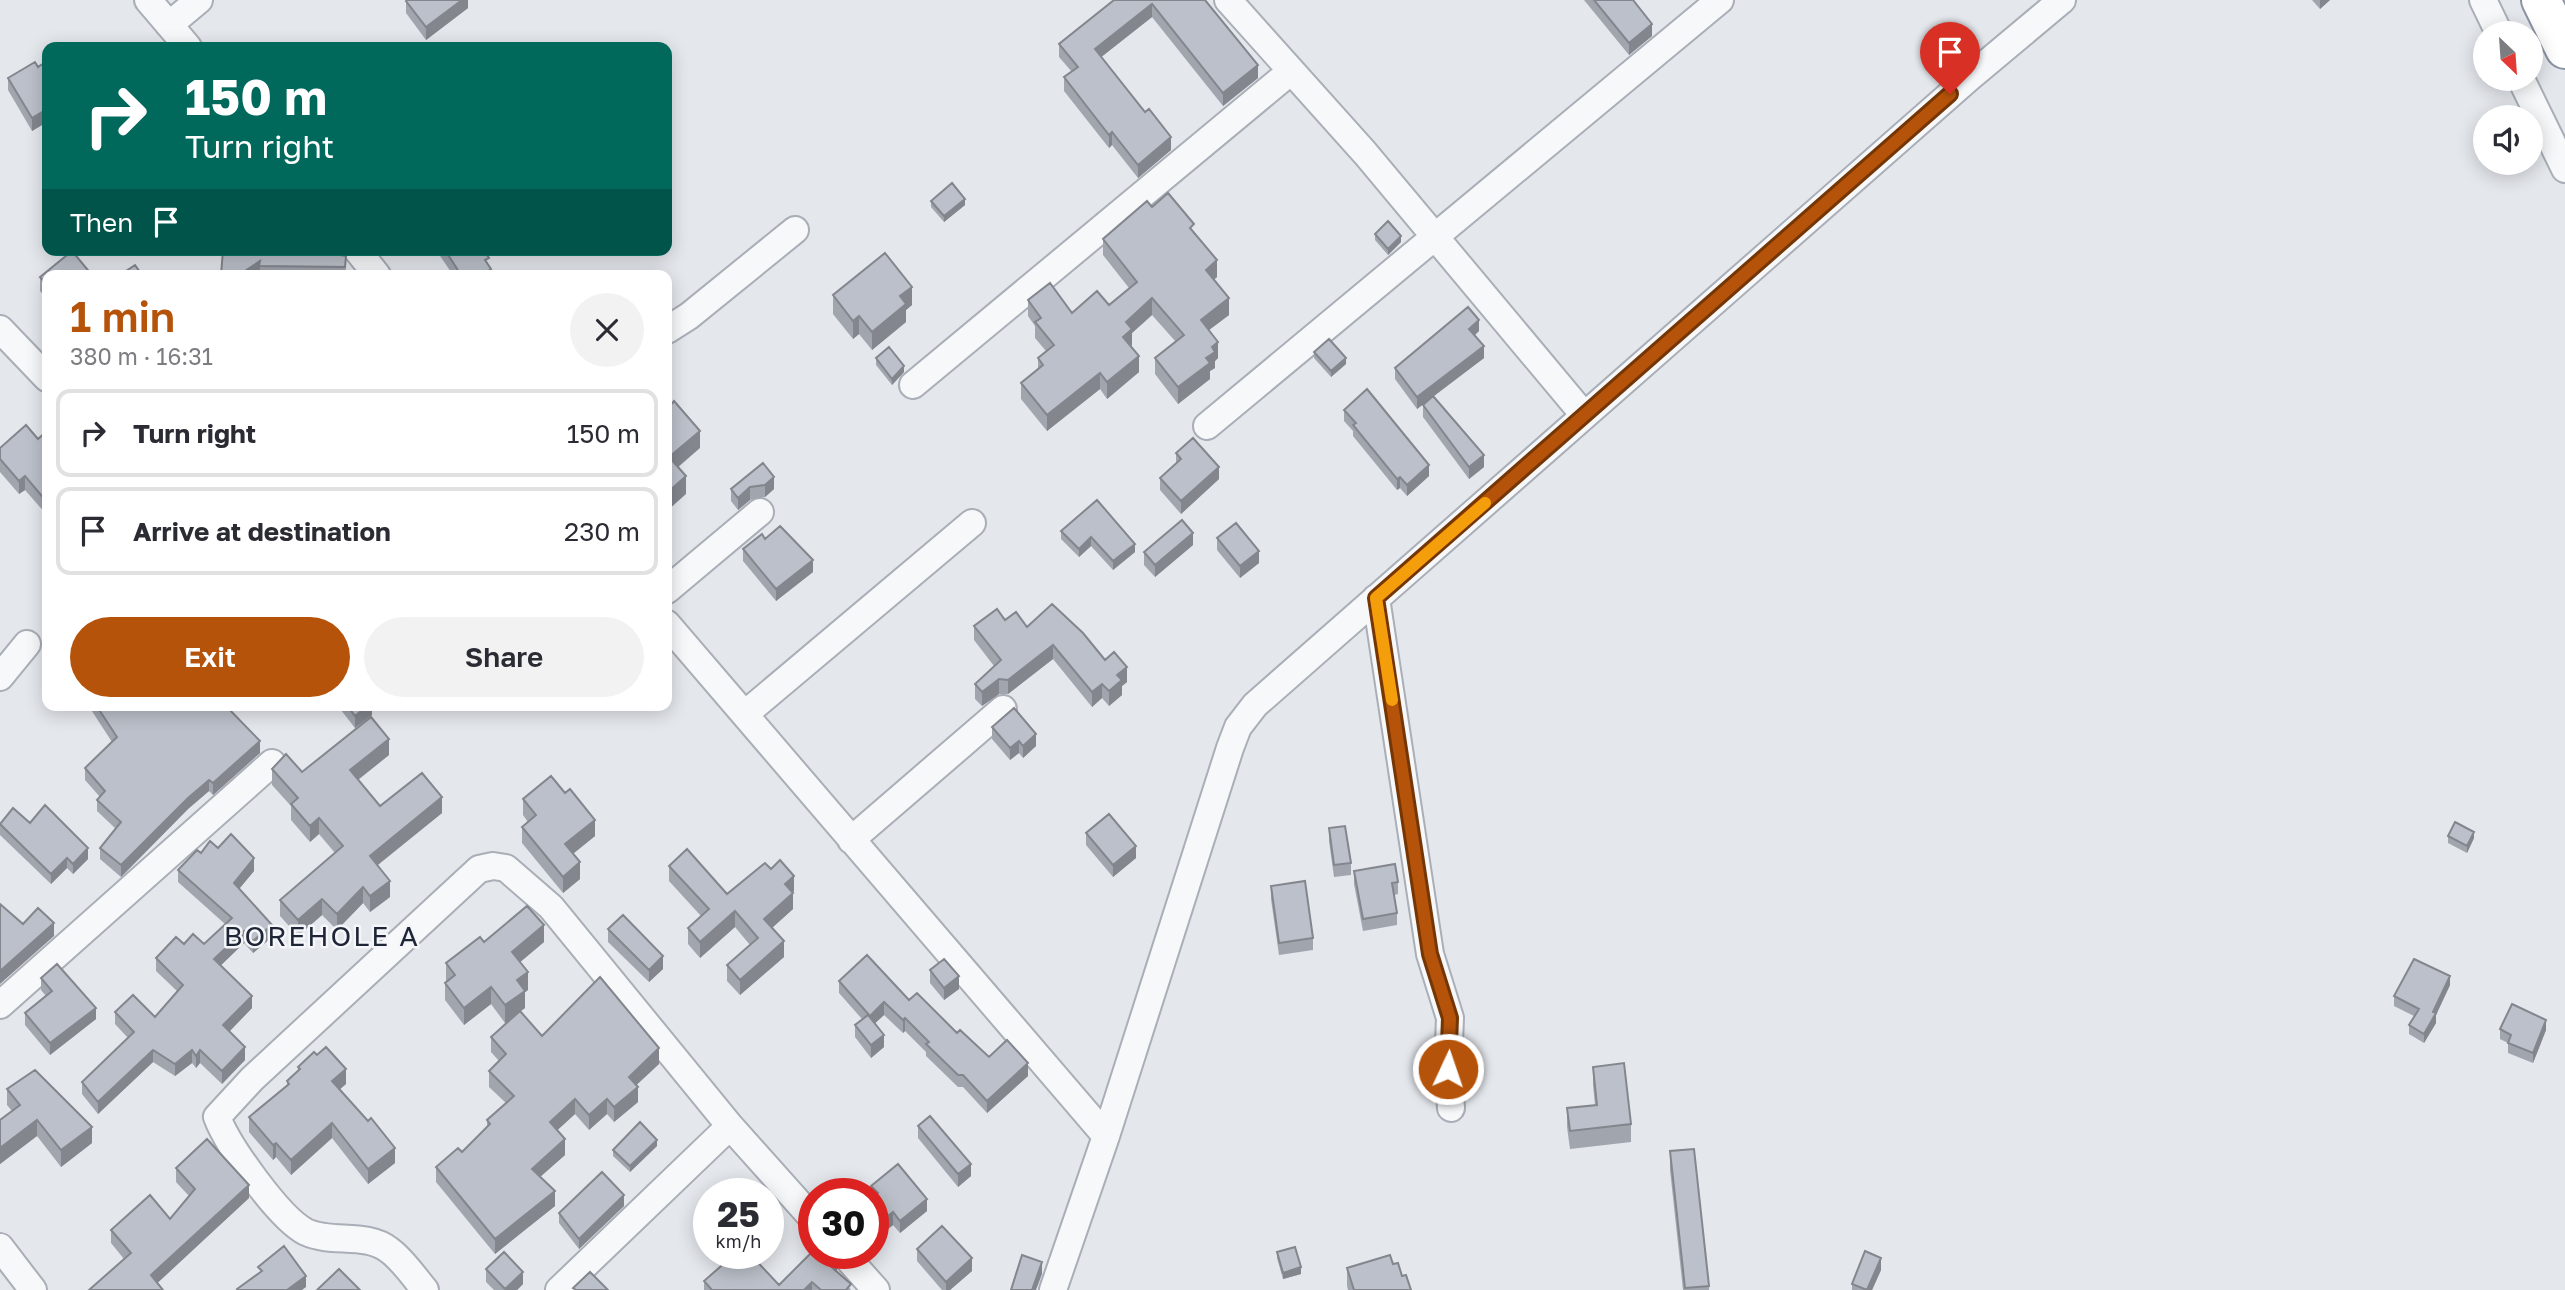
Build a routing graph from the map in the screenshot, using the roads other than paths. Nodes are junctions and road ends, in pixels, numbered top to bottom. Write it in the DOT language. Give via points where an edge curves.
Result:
graph roads {
  1 [pos="149,0"];
  2 [pos="199,0"];
  3 [pos="1228,0"];
  4 [pos="1720,0"];
  5 [pos="2062,0"];
  6 [pos="2483,0"];
  7 [pos="2541,0"];
  8 [pos="2493,21"];
  9 [pos="169,24"];
  10 [pos="184,42"];
  11 [pos="2565,49"];
  12 [pos="1290,72"];
  13 [pos="2527,91"];
  14 [pos="2565,169"];
  15 [pos="796,230"];
  16 [pos="1434,239"];
  17 [pos="362,256"];
  18 [pos="373,270"];
  19 [pos="672,327"];
  20 [pos="0,328"];
  21 [pos="42,373"];
  22 [pos="913,385"];
  23 [pos="1584,415"];
  24 [pos="1207,426"];
  25 [pos="760,512"];
  26 [pos="972,523"];
  27 [pos="672,586"];
  28 [pos="1376,598"];
  29 [pos="672,630"];
  30 [pos="27,644"];
  31 [pos="0,677"];
  32 [pos="1003,709"];
  33 [pos="745,714"];
  34 [pos="272,763"];
  35 [pos="851,840"];
  36 [pos="0,1004"];
  37 [pos="1451,1108"];
  38 [pos="730,1126"];
  39 [pos="1106,1136"];
  40 [pos="798,1202"];
  41 [pos="0,1247"];
  42 [pos="858,1269"];
  43 [pos="22,1286"];
  44 [pos="425,1290"];
  45 [pos="559,1290"];
  46 [pos="876,1290"];
  47 [pos="1053,1290"];
  1 -- 9 [label="street"];
  2 -- 9 [label="street"];
  3 -- 12 [label="street"];
  4 -- 16 [label="street"];
  5 -- 23 [label="street"];
  6 -- 8 [label="street"];
  7 -- 11 [label="highway"];
  9 -- 10 [label="street"];
  12 -- 16 [label="street" via="1365,153"];
  12 -- 22 [label="street"];
  13 -- 14 [label="street"];
  15 -- 19 [label="street"];
  16 -- 23 [label="street"];
  16 -- 24 [label="street"];
  17 -- 18 [label="street"];
  20 -- 21 [label="street"];
  23 -- 28 [label="street"];
  25 -- 27 [label="street"];
  26 -- 33 [label="street"];
  28 -- 37 [label="street" via="1430,954 1450,1018"];
  28 -- 39 [label="street" via="1255,705 1238,727"];
  29 -- 33 [label="street"];
  30 -- 31 [label="street"];
  32 -- 35 [label="street"];
  33 -- 35 [label="street"];
  34 -- 36 [label="street"];
  35 -- 39 [label="street"];
  38 -- 40 [label="street"];
  38 -- 44 [label="street" via="551,907 506,868 479,869 217,1117 225,1138 258,1184 303,1231 329,1240 363,1240 388,1249"];
  38 -- 45 [label="street"];
  39 -- 47 [label="street"];
  41 -- 43 [label="street"];
  42 -- 46 [label="street"];
}
